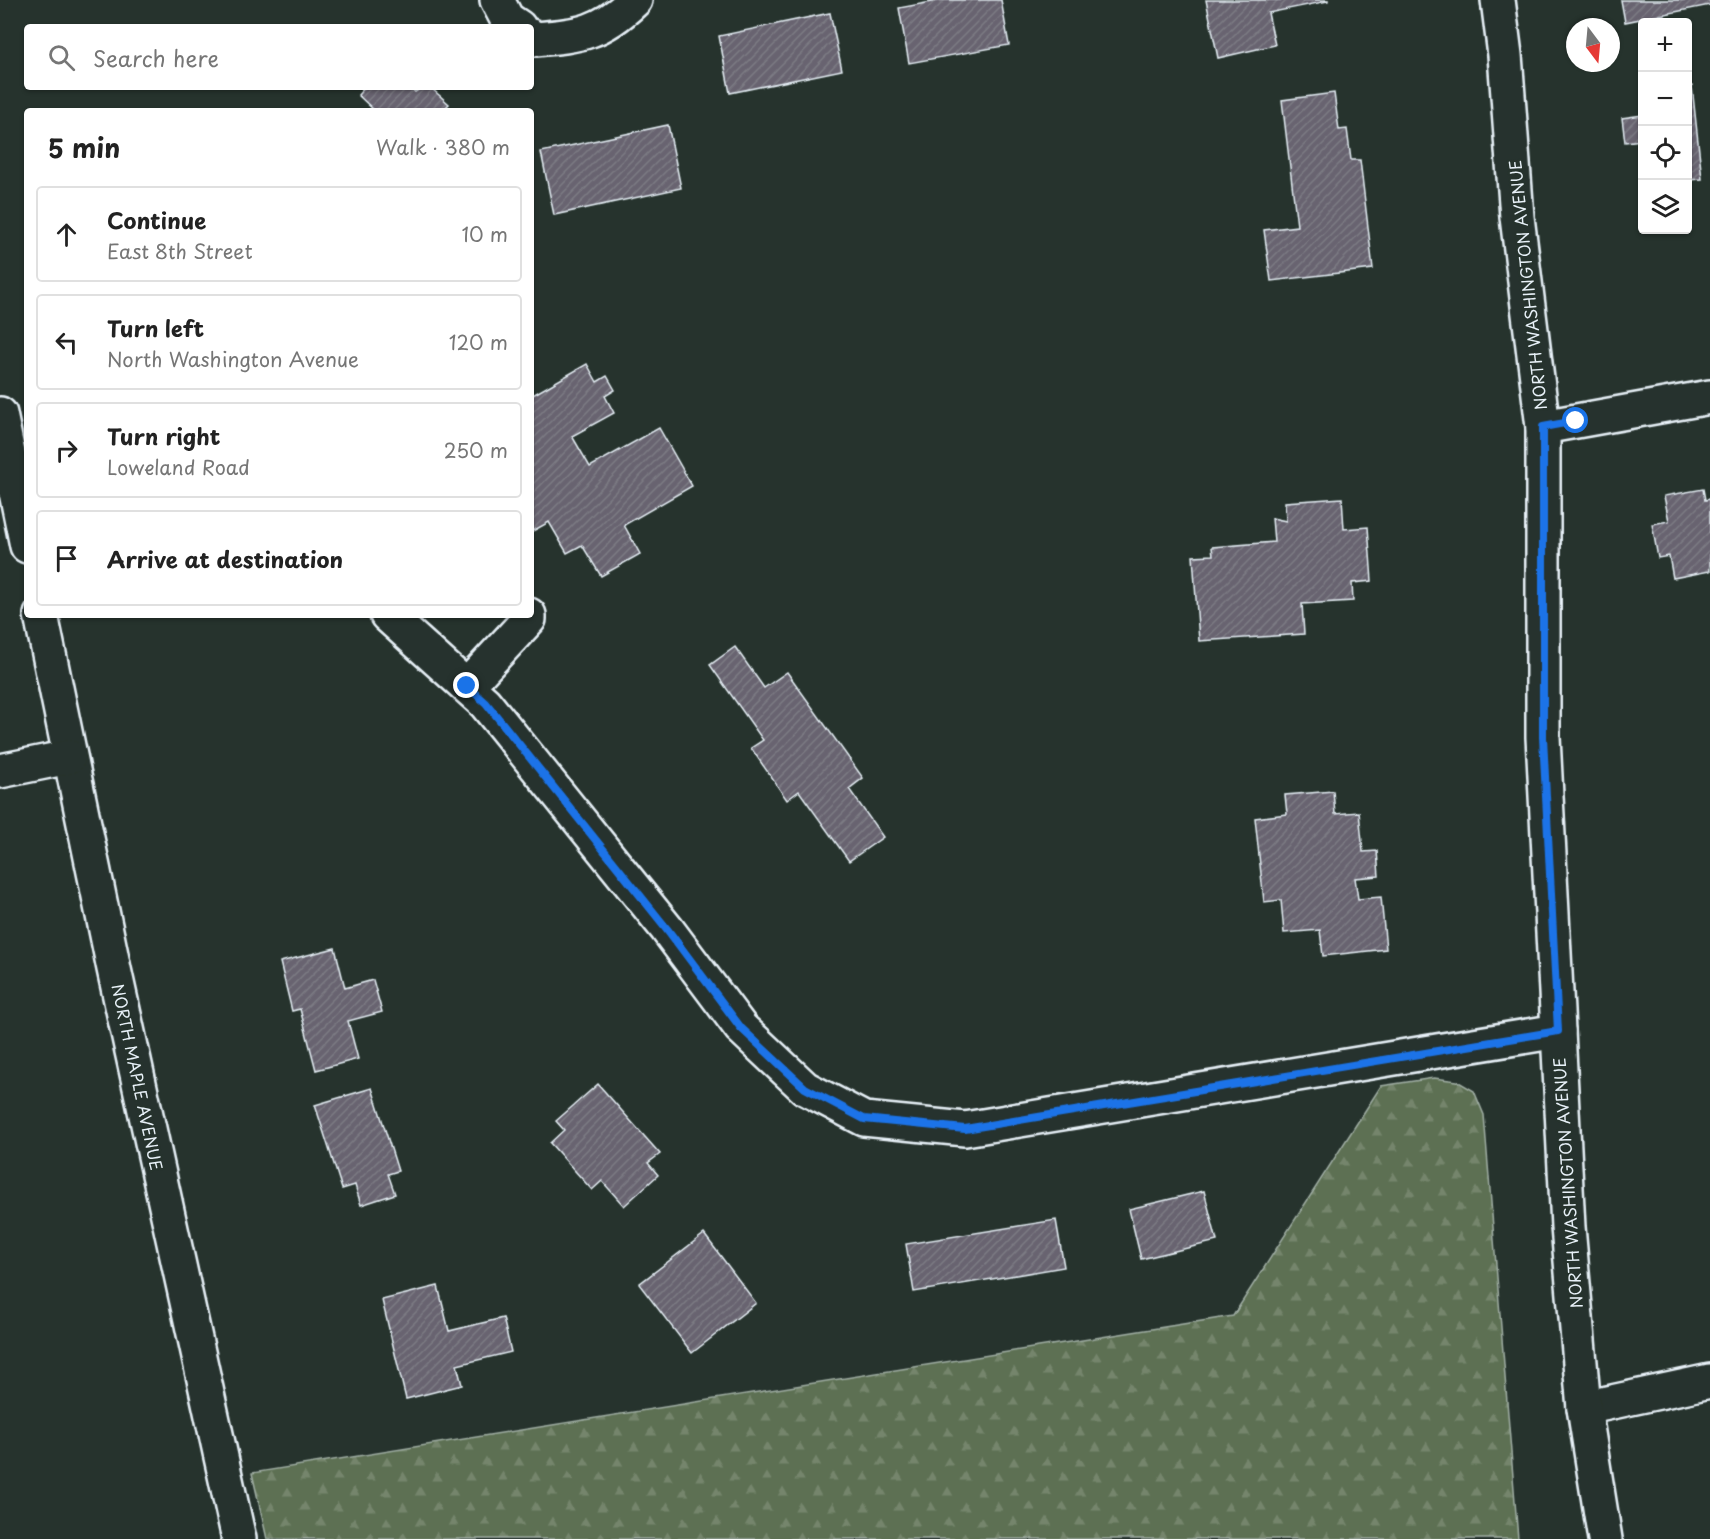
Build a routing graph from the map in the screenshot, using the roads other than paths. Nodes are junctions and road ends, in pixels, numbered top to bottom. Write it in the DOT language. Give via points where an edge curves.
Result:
graph roads {
  1 [pos="497,0"];
  2 [pos="635,0"];
  3 [pos="1498,0"];
  4 [pos="514,24"];
  5 [pos="534,38"];
  6 [pos="1710,397"];
  7 [pos="1543,427"];
  8 [pos="11,432"];
  9 [pos="24,525"];
  10 [pos="42,618"];
  11 [pos="390,618"];
  12 [pos="529,618"];
  13 [pos="467,686"];
  14 [pos="69,758"];
  15 [pos="0,771"];
  16 [pos="1558,1031"];
  17 [pos="1710,1381"];
  18 [pos="1584,1408"];
  19 [pos="238,1539"];
  20 [pos="1605,1539"];
  1 -- 4 [label="street" via="507,19"];
  2 -- 5 [label="street" via="601,27 569,36"];
  3 -- 7 [label="street, NORTH WASHINGTON AVENUE" via="1517,216"];
  6 -- 7 [label="street"];
  7 -- 16 [label="street, NORTH WASHINGTON AVENUE" via="1543,737"];
  8 -- 9 [label="street"];
  10 -- 14 [label="street, NORTH MAPLE AVENUE"];
  11 -- 13 [label="street"];
  12 -- 13 [label="street"];
  13 -- 16 [label="street" via="486,703 624,875 741,1028 805,1088 864,1119 965,1129"];
  14 -- 15 [label="street"];
  14 -- 19 [label="street, NORTH MAPLE AVENUE"];
  16 -- 18 [label="street, NORTH WASHINGTON AVENUE" via="1568,1227"];
  17 -- 18 [label="street"];
  18 -- 20 [label="street, NORTH WASHINGTON AVENUE"];
}
